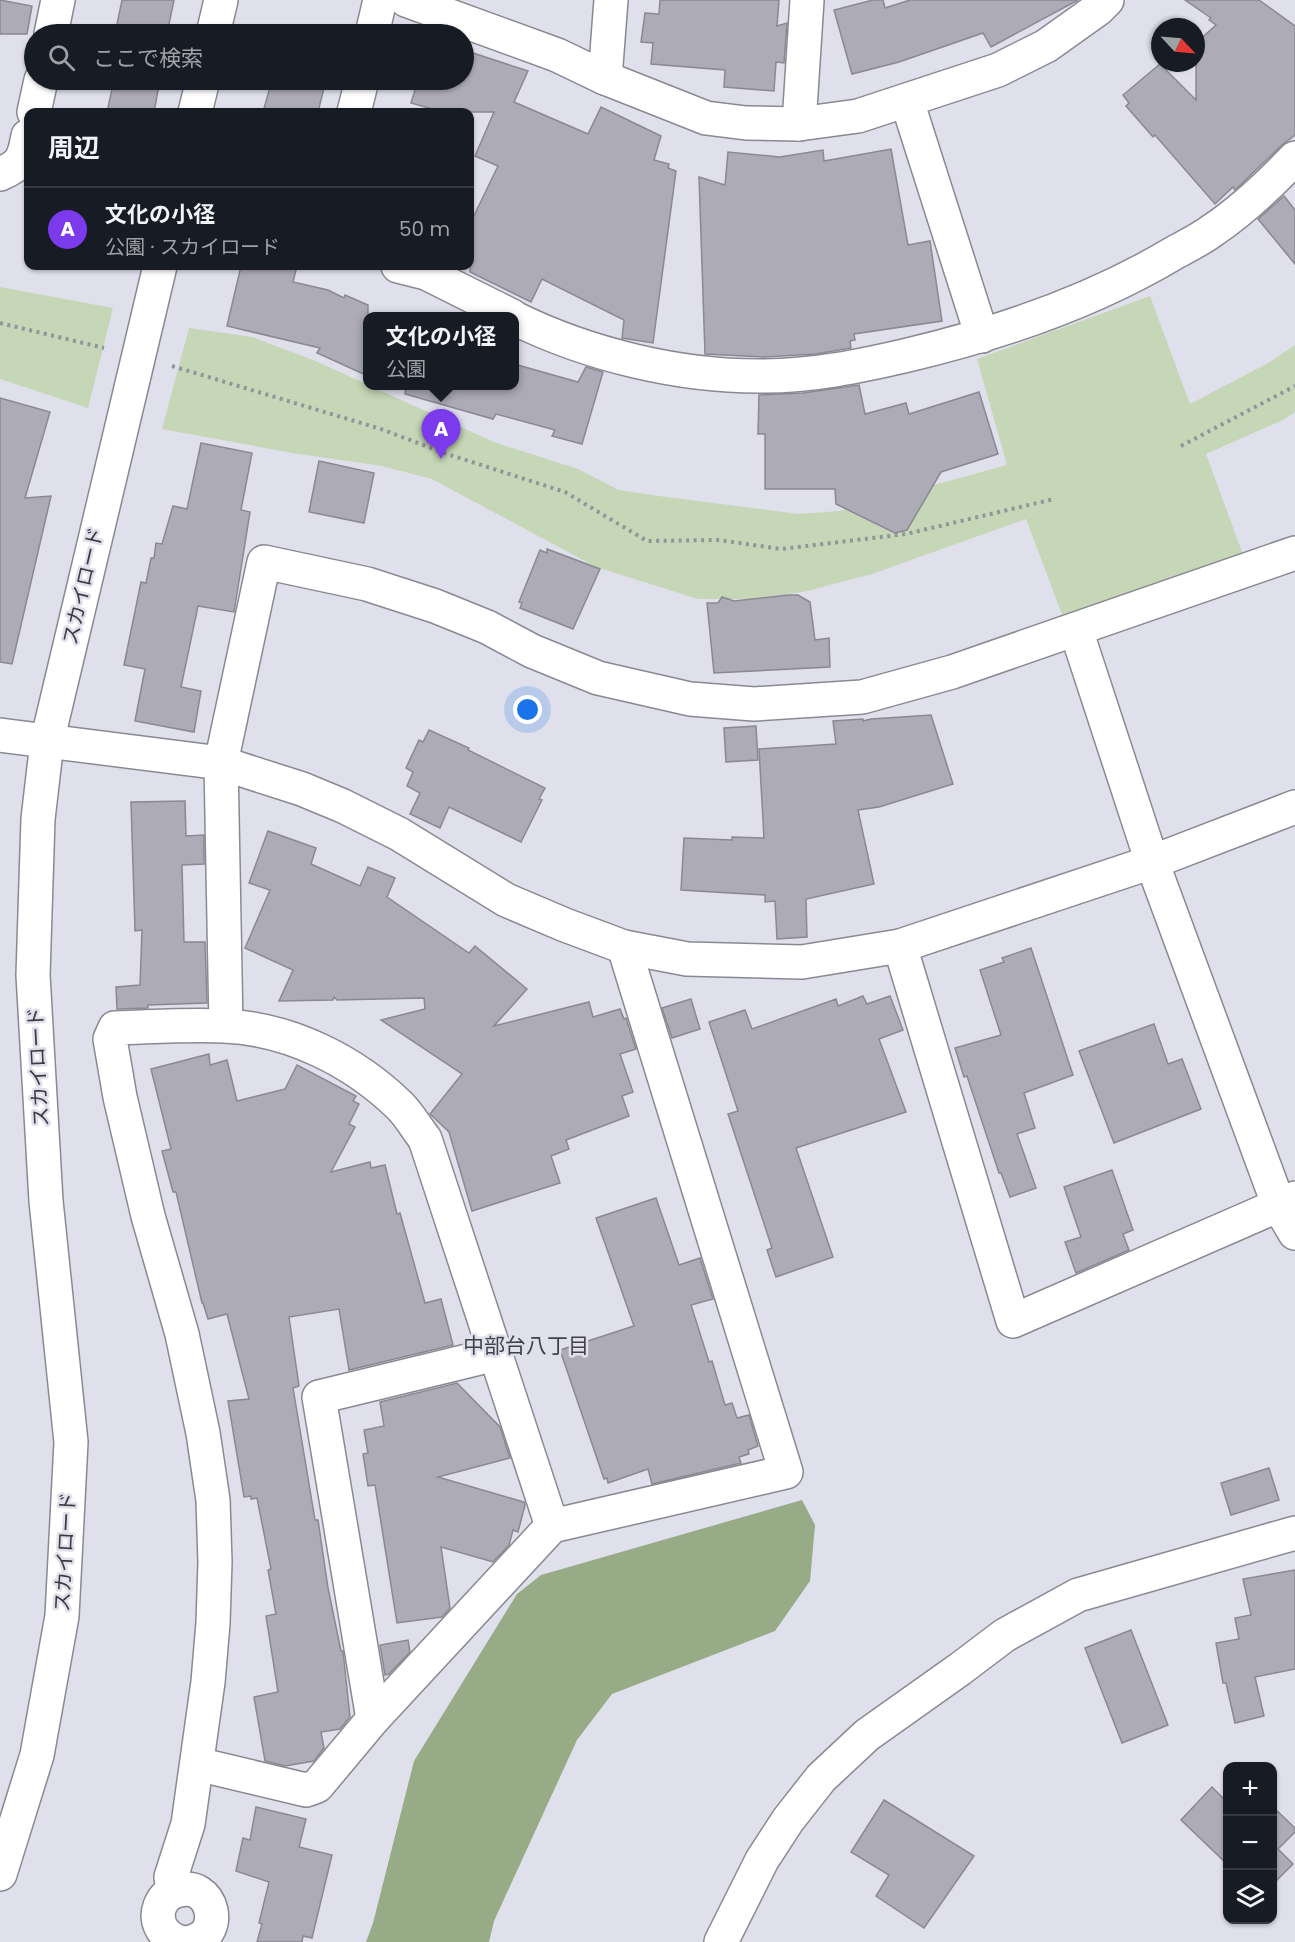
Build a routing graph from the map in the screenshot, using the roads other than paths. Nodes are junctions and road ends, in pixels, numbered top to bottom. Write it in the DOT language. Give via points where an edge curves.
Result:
graph roads {
  1 [pos="58,0"];
  2 [pos="221,0"];
  3 [pos="380,0"];
  4 [pos="406,0"];
  5 [pos="611,0"];
  6 [pos="807,0"];
  7 [pos="1107,0"];
  8 [pos="53,24"];
  9 [pos="215,24"];
  10 [pos="374,24"];
  11 [pos="473,24"];
  12 [pos="474,24"];
  13 [pos="605,78"];
  14 [pos="39,90"];
  15 [pos="200,90"];
  16 [pos="360,90"];
  17 [pos="907,101"];
  18 [pos="35,108"];
  19 [pos="196,108"];
  20 [pos="355,108"];
  21 [pos="799,124"];
  22 [pos="24,155"];
  23 [pos="1295,158"];
  24 [pos="0,174"];
  25 [pos="159,270"];
  26 [pos="414,270"];
  27 [pos="503,312"];
  28 [pos="519,320"];
  29 [pos="982,336"];
  30 [pos="1295,554"];
  31 [pos="1076,630"];
  32 [pos="0,735"];
  33 [pos="46,742"];
  34 [pos="220,763"];
  35 [pos="1295,807"];
  36 [pos="1152,862"];
  37 [pos="900,946"];
  38 [pos="624,947"];
  39 [pos="226,1026"];
  40 [pos="1290,1213"];
  41 [pos="496,1354"];
  42 [pos="552,1526"];
  43 [pos="1295,1533"];
  44 [pos="373,1719"];
  45 [pos="197,1764"];
  46 [pos="0,1874"];
  47 [pos="172,1892"];
  48 [pos="180,1942"];
  49 [pos="190,1942"];
  50 [pos="721,1942"];
  1 -- 8 [label="street"];
  2 -- 9 [label="street"];
  3 -- 10 [label="street"];
  4 -- 11 [label="street"];
  5 -- 13 [label="street"];
  6 -- 21 [label="street"];
  7 -- 17 [label="street" via="1046,46 998,70"];
  12 -- 13 [label="street" via="546,50"];
  13 -- 21 [label="street" via="706,118"];
  14 -- 18 [label="street"];
  15 -- 19 [label="street"];
  16 -- 20 [label="street"];
  17 -- 21 [label="street" via="858,116"];
  17 -- 29 [label="street"];
  22 -- 24 [label="street" via="14,168"];
  23 -- 29 [label="street" via="1213,230 1139,274 1080,302"];
  25 -- 33 [label="street, スカイロード"];
  26 -- 27 [label="street"];
  28 -- 29 [label="street" via="582,347 657,365 711,374 765,376 864,365"];
  30 -- 31 [label="street"];
  31 -- 34 [label="street" via="952,672 862,696 754,704 690,699 598,678 435,606 367,584 264,562"];
  31 -- 36 [label="street"];
  32 -- 33 [label="street"];
  33 -- 34 [label="street"];
  33 -- 46 [label="street, スカイロード" via="38,819 33,975 46,1201 71,1443 62,1616 38,1755"];
  34 -- 38 [label="street" via="343,806 399,834 506,900"];
  34 -- 39 [label="street"];
  35 -- 36 [label="street"];
  36 -- 37 [label="street"];
  36 -- 40 [label="street"];
  37 -- 38 [label="street" via="802,962 687,959"];
  37 -- 40 [label="street" via="1013,1321"];
  38 -- 42 [label="street" via="786,1472"];
  39 -- 41 [label="street" via="278,1035 312,1046 348,1065 402,1108 424,1139"];
  39 -- 45 [label="street" via="115,1028 110,1039 148,1216 182,1334 213,1500 213,1623"];
  41 -- 42 [label="street"];
  41 -- 44 [label="street" via="319,1397"];
  42 -- 44 [label="street"];
  43 -- 50 [label="street" via="1077,1595 1005,1635 867,1735 821,1778 762,1860"];
  44 -- 45 [label="street" via="317,1786 306,1790"];
  45 -- 47 [label="street" via="188,1824 171,1877"];
  47 -- 48 [label="street" via="160,1904 159,1923 169,1938"];
  47 -- 49 [label="street" via="190,1889 210,1905 208,1930"];
}
